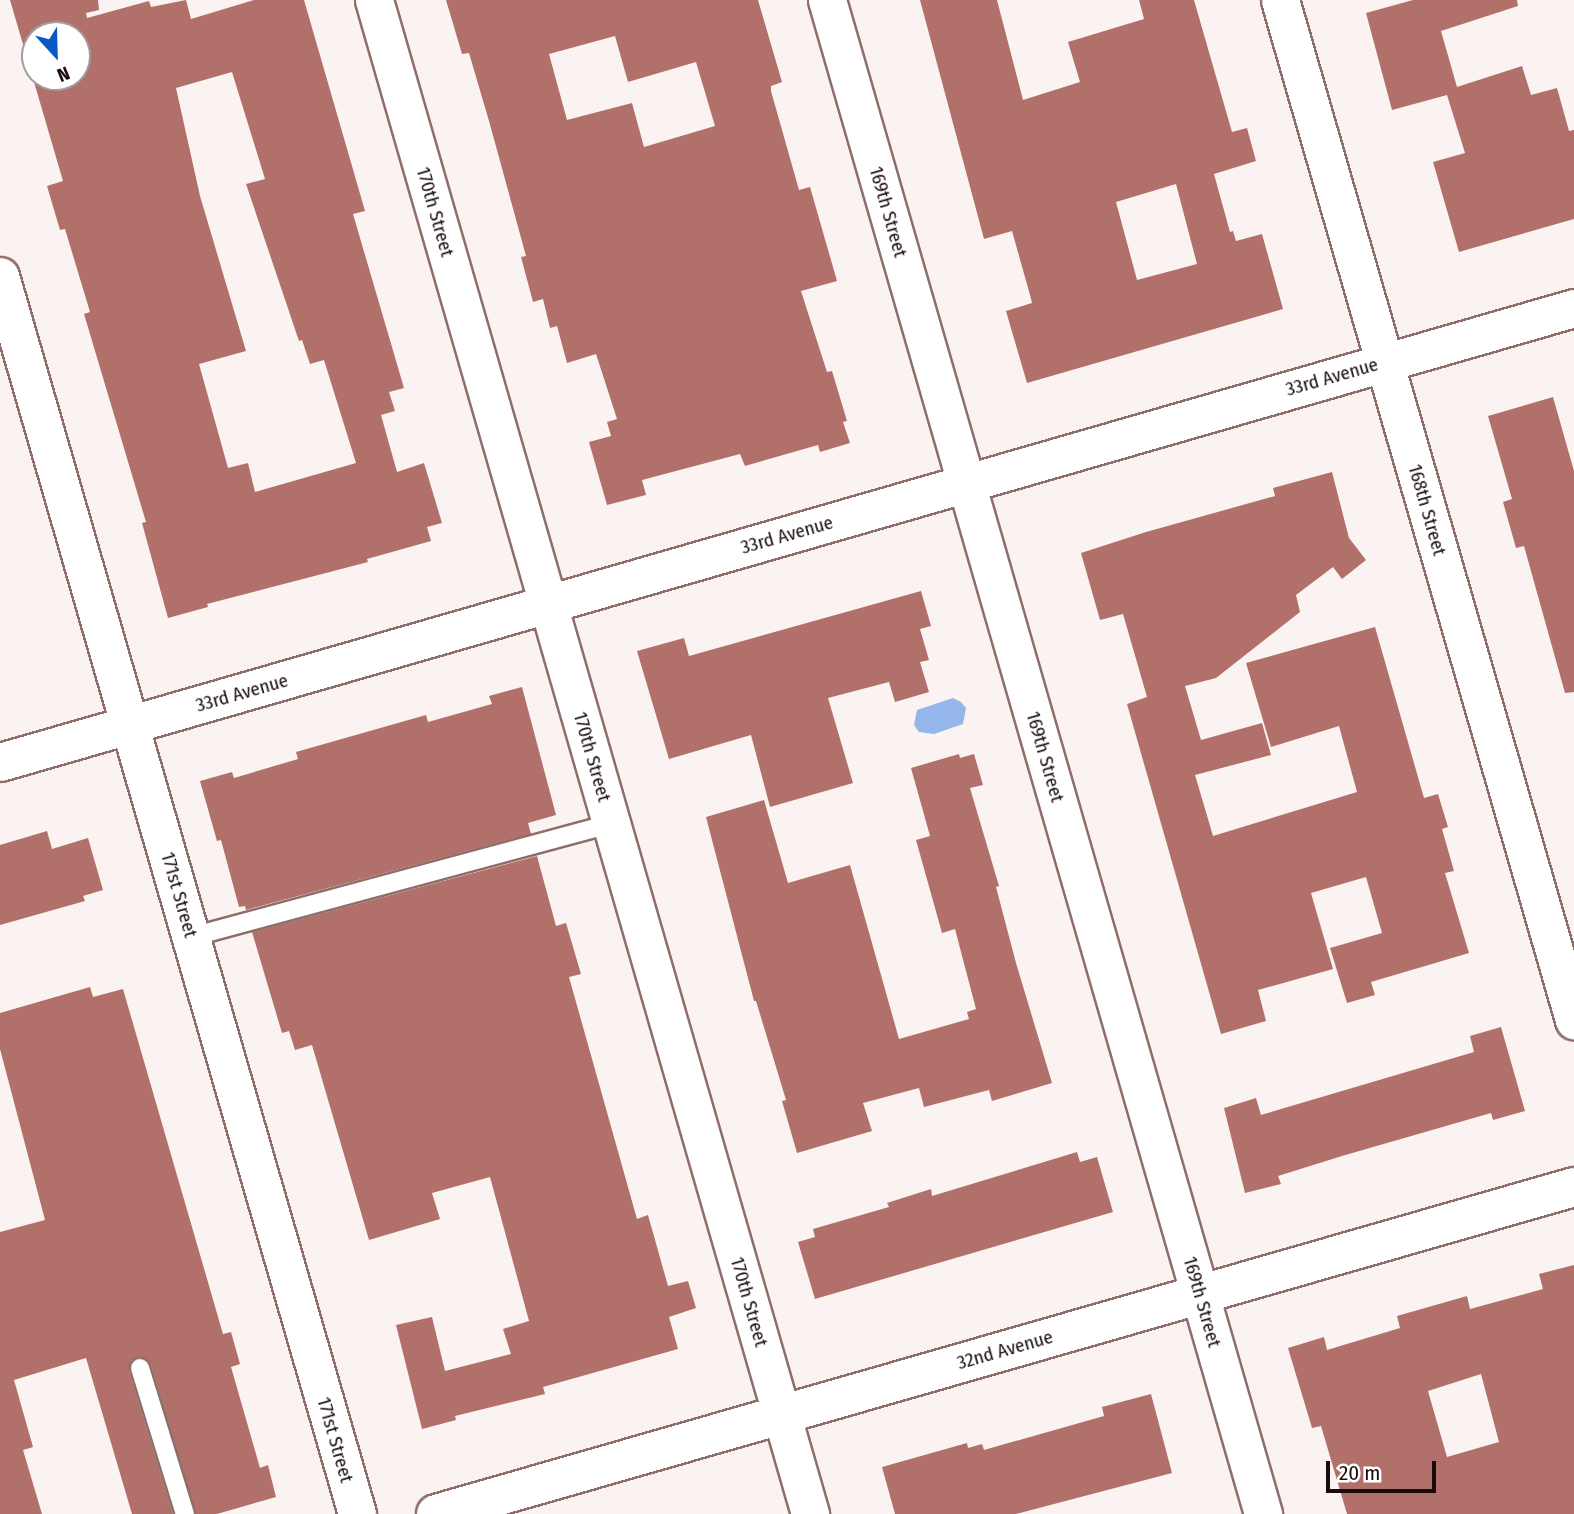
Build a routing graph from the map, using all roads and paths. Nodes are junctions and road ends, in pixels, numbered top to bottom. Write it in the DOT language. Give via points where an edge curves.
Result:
graph roads {
  1 [pos="374,0"];
  2 [pos="827,0"];
  3 [pos="1280,0"];
  4 [pos="0,276"];
  5 [pos="1574,308"];
  6 [pos="1384,362"];
  7 [pos="966,483"];
  8 [pos="548,605"];
  9 [pos="130,725"];
  10 [pos="0,762"];
  11 [pos="611,824"];
  12 [pos="191,937"];
  13 [pos="1574,1020"];
  14 [pos="1574,1186"];
  15 [pos="1200,1293"];
  16 [pos="140,1368"];
  17 [pos="781,1415"];
  18 [pos="185,1514"];
  19 [pos="357,1514"];
  20 [pos="436,1514"];
  21 [pos="810,1514"];
  22 [pos="1264,1514"];
  1 -- 8 [label="street, 170th Street"];
  2 -- 7 [label="street, 169th Street"];
  3 -- 6 [label="street, 168th Street"];
  4 -- 9 [label="street, 171st Street"];
  5 -- 6 [label="street, 33rd Avenue"];
  6 -- 7 [label="street, 33rd Avenue"];
  6 -- 13 [label="street, 168th Street"];
  7 -- 8 [label="street, 33rd Avenue"];
  7 -- 15 [label="street, 169th Street"];
  8 -- 9 [label="street, 33rd Avenue"];
  8 -- 11 [label="street, 170th Street"];
  9 -- 10 [label="street, 33rd Avenue"];
  9 -- 12 [label="street, 171st Street"];
  11 -- 12 [label="lane"];
  11 -- 17 [label="street, 170th Street"];
  12 -- 19 [label="street, 171st Street"];
  14 -- 15 [label="street, 32nd Avenue"];
  15 -- 17 [label="street, 32nd Avenue"];
  15 -- 22 [label="street, 169th Street"];
  16 -- 18 [label="lane"];
  17 -- 20 [label="street, 32nd Avenue"];
  17 -- 21 [label="street, 170th Street"];
}
